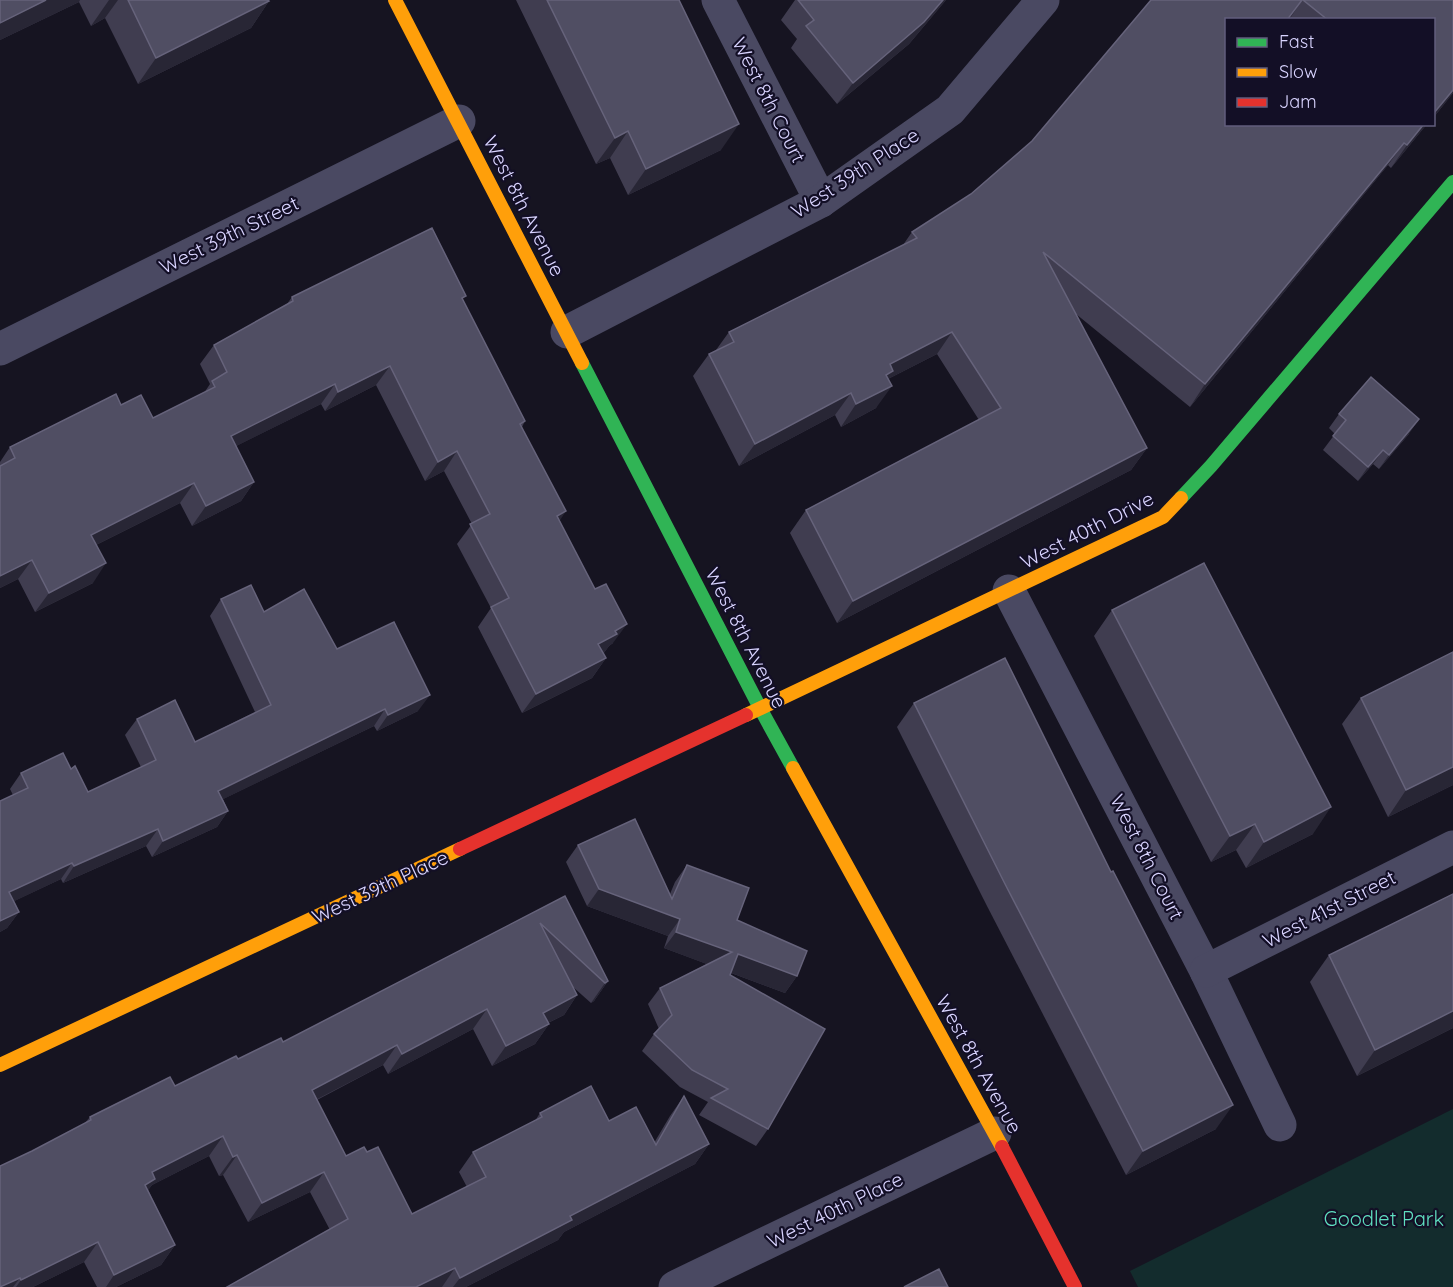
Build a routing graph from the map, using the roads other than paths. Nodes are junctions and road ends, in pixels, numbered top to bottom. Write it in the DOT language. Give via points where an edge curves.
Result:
graph roads {
  1 [pos="395,0"];
  2 [pos="718,0"];
  3 [pos="1043,0"];
  4 [pos="459,121"];
  5 [pos="1453,182"];
  6 [pos="821,201"];
  7 [pos="567,332"];
  8 [pos="0,349"];
  9 [pos="1008,591"];
  10 [pos="760,708"];
  11 [pos="1453,847"];
  12 [pos="1206,971"];
  13 [pos="0,1065"];
  14 [pos="1280,1125"];
  15 [pos="995,1133"];
  16 [pos="675,1287"];
  17 [pos="1075,1287"];
  1 -- 4 [label="street, West 8th Avenue"];
  2 -- 6 [label="street, West 8th Court"];
  3 -- 6 [label="street, West 39th Place" via="950,110"];
  4 -- 7 [label="street, West 8th Avenue"];
  4 -- 8 [label="street, West 39th Street"];
  5 -- 9 [label="street, West 40th Drive" via="1163,517"];
  6 -- 7 [label="street, West 39th Place"];
  7 -- 10 [label="street, West 8th Avenue"];
  9 -- 10 [label="street, West 40th Drive"];
  9 -- 12 [label="street, West 8th Court"];
  10 -- 13 [label="street, West 39th Place"];
  10 -- 15 [label="street, West 8th Avenue"];
  11 -- 12 [label="street, West 41st Street"];
  12 -- 14 [label="street, West 8th Court"];
  15 -- 16 [label="street, West 40th Place"];
  15 -- 17 [label="street, West 8th Avenue"];
}
